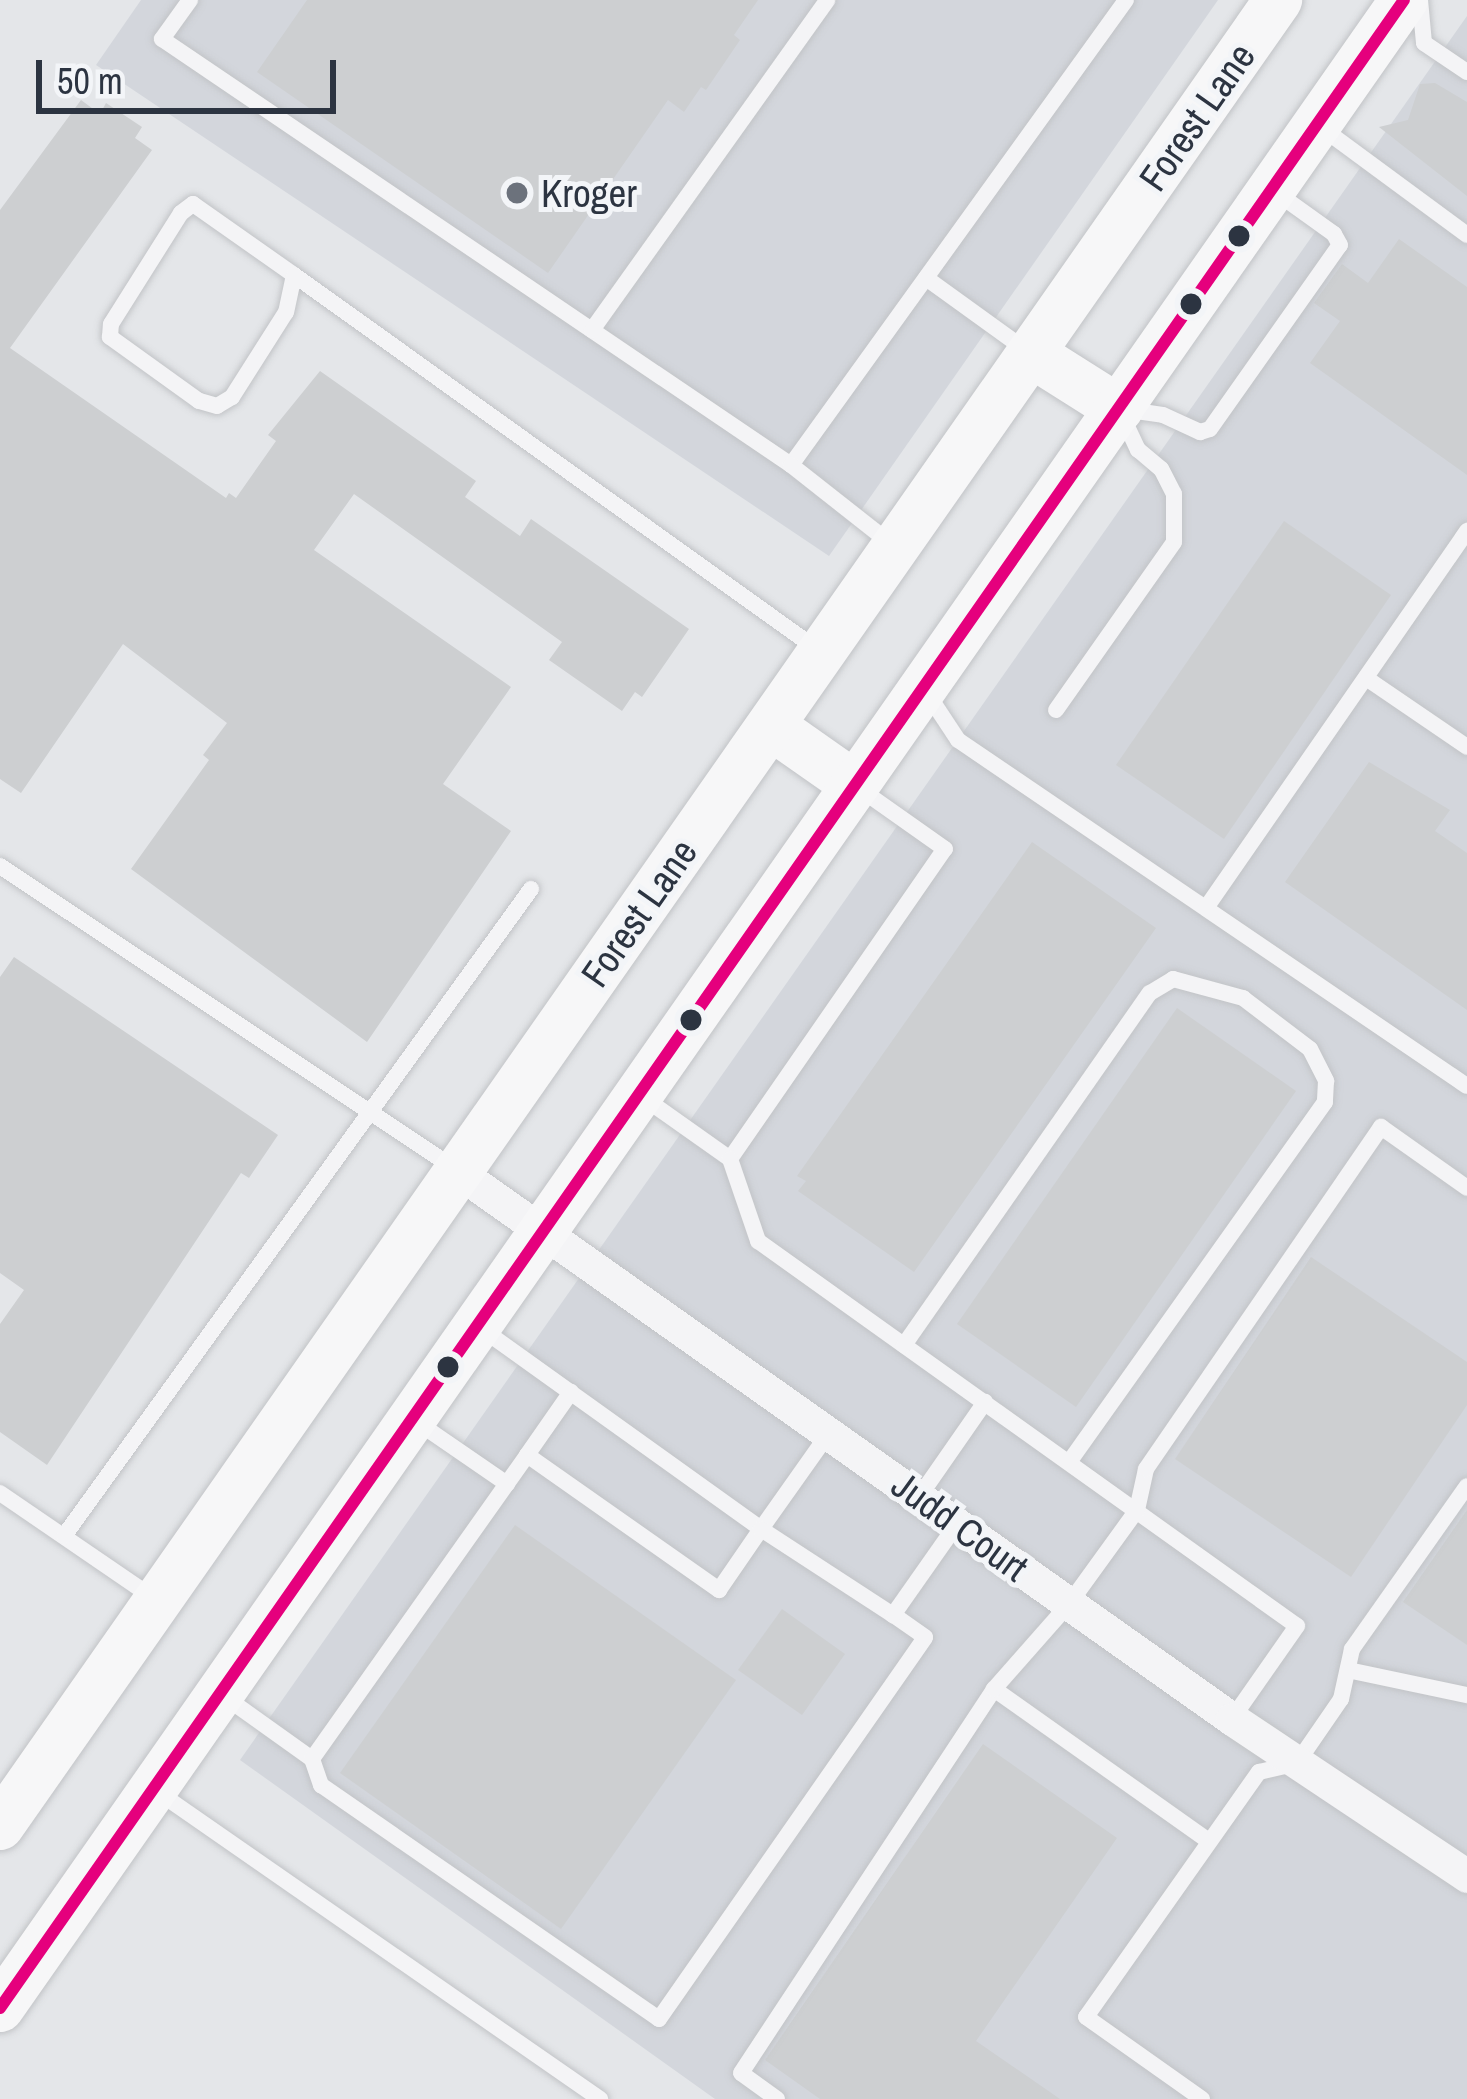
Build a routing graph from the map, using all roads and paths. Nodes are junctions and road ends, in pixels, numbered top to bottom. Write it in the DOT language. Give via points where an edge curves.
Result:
graph roads {
  1 [pos="190,0"];
  2 [pos="827,0"];
  3 [pos="1126,0"];
  4 [pos="1278,0"];
  5 [pos="1404,0"];
  6 [pos="1420,0"];
  7 [pos="1467,72"];
  8 [pos="1317,124"];
  9 [pos="1271,189"];
  10 [pos="1467,236"];
  11 [pos="294,275"];
  12 [pos="926,278"];
  13 [pos="592,330"];
  14 [pos="1032,354"];
  15 [pos="1119,409"];
  16 [pos="791,465"];
  17 [pos="1467,531"];
  18 [pos="896,547"];
  19 [pos="822,653"];
  20 [pos="1366,677"];
  21 [pos="923,687"];
  22 [pos="1056,710"];
  23 [pos="771,726"];
  24 [pos="1467,747"];
  25 [pos="855,784"];
  26 [pos="0,866"];
  27 [pos="531,889"];
  28 [pos="1206,908"];
  29 [pos="1467,1086"];
  30 [pos="638,1093"];
  31 [pos="367,1112"];
  32 [pos="730,1159"];
  33 [pos="458,1171"];
  34 [pos="1467,1188"];
  35 [pos="543,1229"];
  36 [pos="477,1325"];
  37 [pos="904,1345"];
  38 [pos="571,1392"];
  39 [pos="985,1402"];
  40 [pos="412,1418"];
  41 [pos="830,1433"];
  42 [pos="527,1455"];
  43 [pos="1070,1461"];
  44 [pos="507,1484"];
  45 [pos="1467,1486"];
  46 [pos="0,1492"];
  47 [pos="919,1497"];
  48 [pos="1137,1510"];
  49 [pos="957,1524"];
  50 [pos="761,1529"];
  51 [pos="64,1536"];
  52 [pos="158,1600"];
  53 [pos="1069,1604"];
  54 [pos="893,1615"];
  55 [pos="1348,1670"];
  56 [pos="994,1689"];
  57 [pos="220,1693"];
  58 [pos="1467,1695"];
  59 [pos="1232,1719"];
  60 [pos="313,1760"];
  61 [pos="1297,1762"];
  62 [pos="154,1789"];
  63 [pos="0,1826"];
  64 [pos="1210,1841"];
  65 [pos="1467,1876"];
  66 [pos="4,1993"];
  67 [pos="600,2099"];
  68 [pos="777,2099"];
  69 [pos="1202,2099"];
  1 -- 13 [label="lane" via="162,39"];
  2 -- 13 [label="lane"];
  3 -- 12 [label="lane"];
  4 -- 14 [label="main road, Forest Lane"];
  5 -- 8 [label="main road"];
  6 -- 7 [label="lane" via="1424,43"];
  8 -- 9 [label="main road"];
  8 -- 10 [label="lane"];
  9 -- 15 [label="main road"];
  9 -- 15 [label="lane" via="1340,245 1210,429"];
  11 -- 11 [label="lane" via="193,204 157,250 110,337 199,401 218,406 232,397 286,312"];
  11 -- 19 [label="lane"];
  12 -- 14 [label="lane"];
  12 -- 16 [label="lane"];
  13 -- 16 [label="lane"];
  14 -- 15 [label="main road"];
  14 -- 18 [label="main road, Forest Lane"];
  15 -- 21 [label="main road"];
  15 -- 22 [label="lane" via="1138,450 1174,494 1174,542"];
  16 -- 18 [label="lane"];
  17 -- 20 [label="lane"];
  18 -- 19 [label="main road, Forest Lane"];
  19 -- 23 [label="main road, Forest Lane"];
  20 -- 24 [label="lane"];
  20 -- 28 [label="lane"];
  21 -- 25 [label="main road"];
  21 -- 28 [label="lane" via="958,740"];
  23 -- 25 [label="main road"];
  23 -- 33 [label="main road, Forest Lane"];
  25 -- 30 [label="main road"];
  25 -- 32 [label="lane" via="945,849"];
  26 -- 31 [label="lane"];
  27 -- 31 [label="lane"];
  28 -- 29 [label="lane"];
  30 -- 32 [label="lane"];
  30 -- 35 [label="main road"];
  31 -- 33 [label="lane"];
  31 -- 51 [label="lane"];
  32 -- 37 [label="lane" via="758,1241"];
  33 -- 35 [label="street, Judd Court"];
  33 -- 52 [label="main road, Forest Lane"];
  34 -- 48 [label="lane" via="1382,1127 1146,1468"];
  35 -- 36 [label="main road"];
  35 -- 41 [label="street, Judd Court"];
  36 -- 38 [label="lane"];
  36 -- 40 [label="main road"];
  37 -- 39 [label="lane"];
  37 -- 43 [label="lane" via="1150,993 1173,979 1243,998 1310,1048 1327,1081 1324,1102"];
  38 -- 42 [label="lane"];
  38 -- 50 [label="lane"];
  39 -- 43 [label="lane"];
  39 -- 47 [label="lane"];
  40 -- 44 [label="lane"];
  40 -- 57 [label="main road"];
  41 -- 47 [label="street, Judd Court"];
  41 -- 50 [label="lane"];
  42 -- 44 [label="lane"];
  42 -- 50 [label="lane" via="719,1589"];
  43 -- 48 [label="lane"];
  44 -- 60 [label="lane"];
  45 -- 55 [label="lane" via="1352,1649"];
  46 -- 51 [label="lane"];
  47 -- 49 [label="street, Judd Court"];
  48 -- 53 [label="lane"];
  48 -- 59 [label="lane" via="1297,1626"];
  49 -- 53 [label="street, Judd Court"];
  49 -- 54 [label="lane"];
  50 -- 54 [label="lane"];
  51 -- 52 [label="lane"];
  52 -- 63 [label="main road, Forest Lane"];
  53 -- 56 [label="lane"];
  53 -- 59 [label="street, Judd Court"];
  54 -- 60 [label="lane" via="925,1637 659,2019 321,1785"];
  55 -- 58 [label="lane"];
  55 -- 61 [label="lane" via="1341,1699"];
  56 -- 64 [label="lane"];
  56 -- 68 [label="lane" via="741,2073"];
  57 -- 60 [label="lane"];
  57 -- 62 [label="main road"];
  59 -- 61 [label="street, Judd Court"];
  61 -- 64 [label="lane" via="1259,1772"];
  61 -- 65 [label="street, Judd Court"];
  62 -- 66 [label="main road"];
  62 -- 67 [label="lane"];
  64 -- 69 [label="lane" via="1086,2017"];
}
